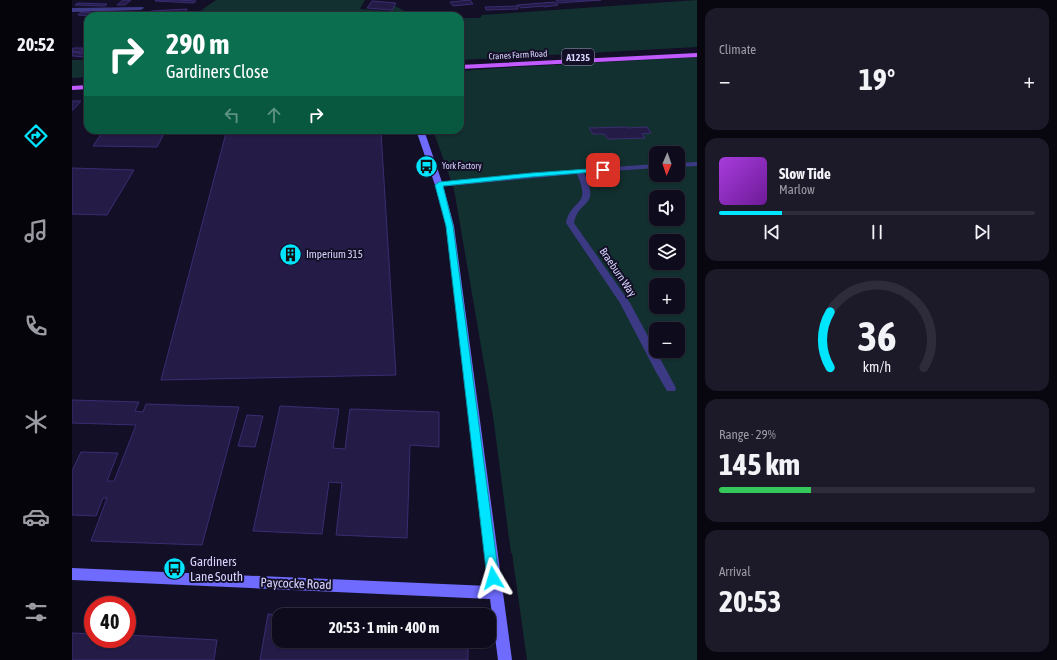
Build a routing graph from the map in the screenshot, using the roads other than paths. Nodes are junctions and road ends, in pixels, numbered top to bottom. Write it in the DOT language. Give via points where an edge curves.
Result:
graph roads {
  1 [pos="72,10"];
  2 [pos="139,12"];
  3 [pos="697,51"];
  4 [pos="697,55"];
  5 [pos="464,63"];
  6 [pos="464,68"];
  7 [pos="84,82"];
  8 [pos="72,83"];
  9 [pos="84,87"];
  10 [pos="72,88"];
  11 [pos="421,134"];
  12 [pos="697,164"];
  13 [pos="685,165"];
  14 [pos="649,167"];
  15 [pos="579,172"];
  16 [pos="439,185"];
  17 [pos="672,388"];
  18 [pos="72,574"];
  19 [pos="495,593"];
  20 [pos="505,660"];
  1 -- 2 [label="street" via="142,5"];
  3 -- 5 [label="main road, Cranes Farm Road / A1235"];
  4 -- 6 [label="main road, Cranes Farm Road / A1235"];
  7 -- 8 [label="main road"];
  9 -- 10 [label="main road"];
  11 -- 16 [label="street"];
  12 -- 13 [label="street"];
  14 -- 15 [label="street"];
  15 -- 16 [label="street"];
  15 -- 17 [label="street, Braeburn Way" via="588,190 588,197 571,218 570,223 625,303"];
  16 -- 19 [label="street" via="450,233"];
  18 -- 19 [label="street, Paycocke Road"];
  19 -- 20 [label="street"];
}
